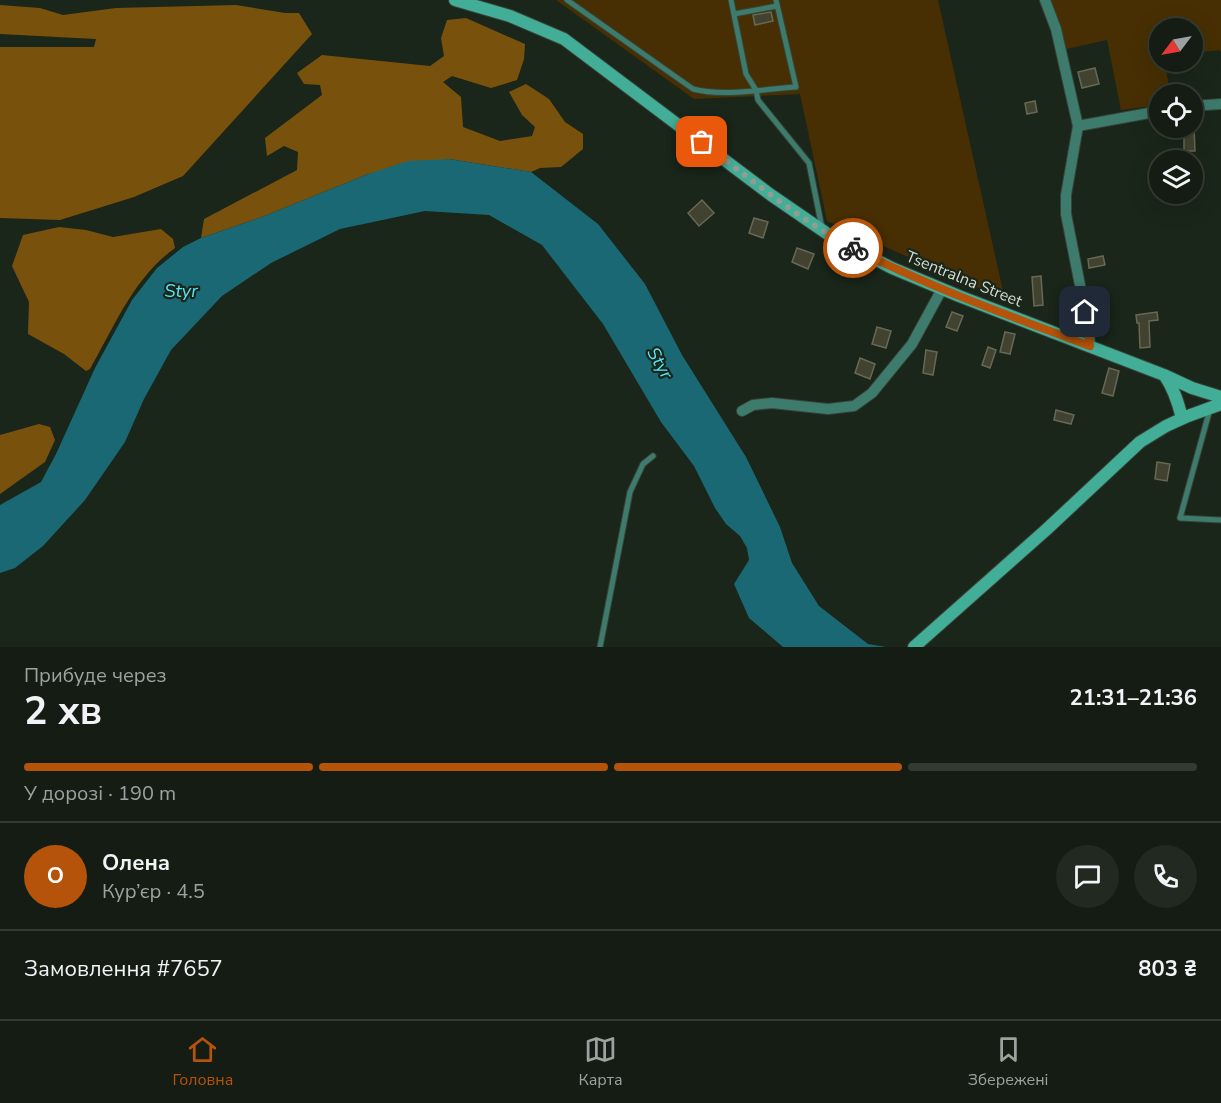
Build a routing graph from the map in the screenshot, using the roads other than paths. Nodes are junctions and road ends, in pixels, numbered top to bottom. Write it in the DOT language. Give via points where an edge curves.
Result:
graph roads {
  1 [pos="455,0"];
  2 [pos="567,0"];
  3 [pos="731,0"];
  4 [pos="1045,0"];
  5 [pos="777,3"];
  6 [pos="734,14"];
  7 [pos="756,90"];
  8 [pos="1221,104"];
  9 [pos="1203,105"];
  10 [pos="1149,113"];
  11 [pos="1078,126"];
  12 [pos="822,230"];
  13 [pos="942,289"];
  14 [pos="1090,346"];
  15 [pos="1164,375"];
  16 [pos="1221,397"];
  17 [pos="1216,406"];
  18 [pos="742,411"];
  19 [pos="1182,418"];
  20 [pos="653,456"];
  21 [pos="1221,520"];
  22 [pos="600,647"];
  23 [pos="914,647"];
  1 -- 12 [label="street, Tsentralna Street" via="510,16 564,39"];
  2 -- 7 [label="lane" via="693,89"];
  3 -- 6 [label="lane"];
  4 -- 11 [label="street" via="1056,29"];
  5 -- 6 [label="lane"];
  5 -- 7 [label="lane" via="795,87"];
  6 -- 7 [label="lane" via="746,74"];
  7 -- 12 [label="lane" via="759,100 809,163"];
  8 -- 9 [label="street"];
  10 -- 11 [label="street"];
  11 -- 14 [label="street" via="1066,214"];
  12 -- 13 [label="street, Tsentralna Street" via="892,268"];
  13 -- 14 [label="street, Tsentralna Street"];
  13 -- 18 [label="street" via="912,344 872,393 854,406 828,409 772,403"];
  14 -- 15 [label="street, Tsentralna Street"];
  15 -- 16 [label="street, Tsentralna Street"];
  15 -- 19 [label="street" via="1175,392"];
  17 -- 19 [label="street"];
  17 -- 21 [label="lane" via="1180,518"];
  19 -- 23 [label="street" via="1140,442"];
  20 -- 22 [label="lane" via="643,464 630,492"];
}
